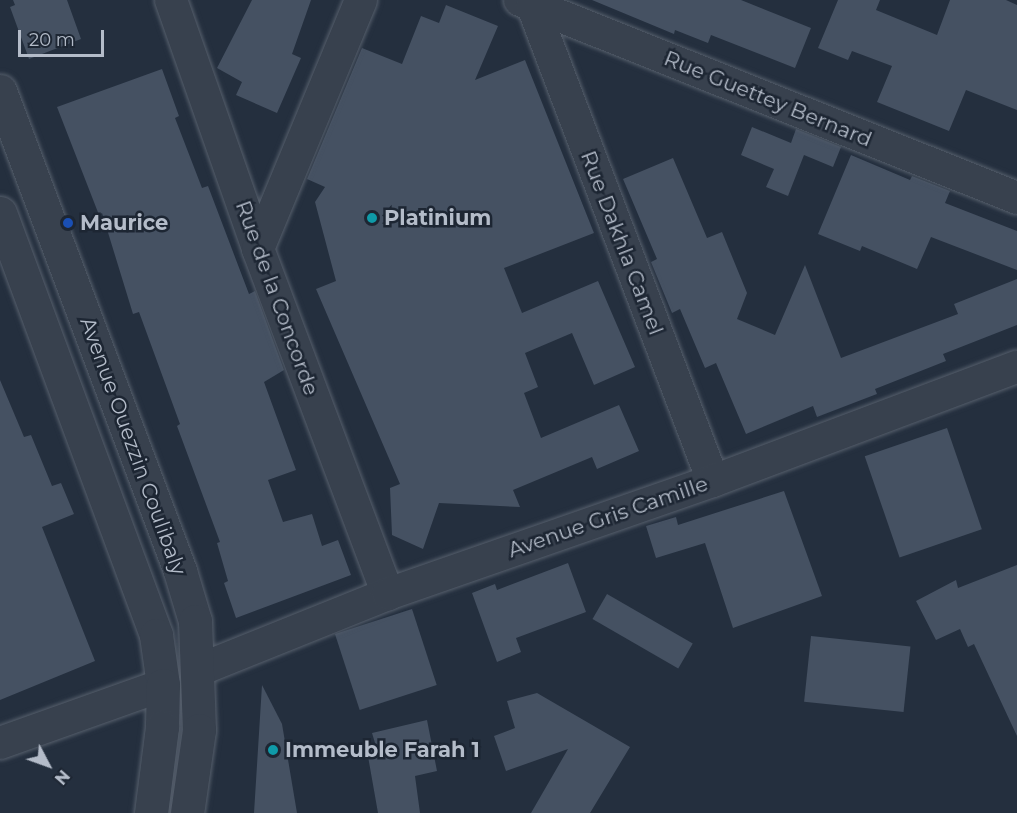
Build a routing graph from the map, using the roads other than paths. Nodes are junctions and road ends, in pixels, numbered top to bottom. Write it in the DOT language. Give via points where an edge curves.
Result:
graph roads {
  1 [pos="171,0"];
  2 [pos="361,0"];
  3 [pos="525,2"];
  4 [pos="0,91"];
  5 [pos="1017,198"];
  6 [pos="0,213"];
  7 [pos="258,249"];
  8 [pos="1017,367"];
  9 [pos="713,481"];
  10 [pos="388,594"];
  11 [pos="199,670"];
  12 [pos="163,685"];
  13 [pos="0,743"];
  14 [pos="151,813"];
  15 [pos="187,813"];
  1 -- 7 [label="street, Rue de la Concorde"];
  2 -- 7 [label="street"];
  3 -- 5 [label="street, Rue Guettey Bernard"];
  3 -- 9 [label="street, Rue Dakhla Camel"];
  4 -- 11 [label="street, Avenue Ouezzin Coulibaly" via="180,571 195,621"];
  6 -- 12 [label="street, Avenue Ouezzin Coulibaly" via="141,588 156,635"];
  7 -- 10 [label="street, Rue de la Concorde"];
  8 -- 9 [label="street, Avenue Gris Camille"];
  9 -- 10 [label="street, Avenue Gris Camille"];
  10 -- 11 [label="street, Avenue Gris Camille"];
  11 -- 15 [label="street, Avenue Ouezzin Coulibaly" via="199,730"];
  12 -- 13 [label="street"];
  12 -- 14 [label="street, Avenue Ouezzin Coulibaly" via="157,786"];
}
